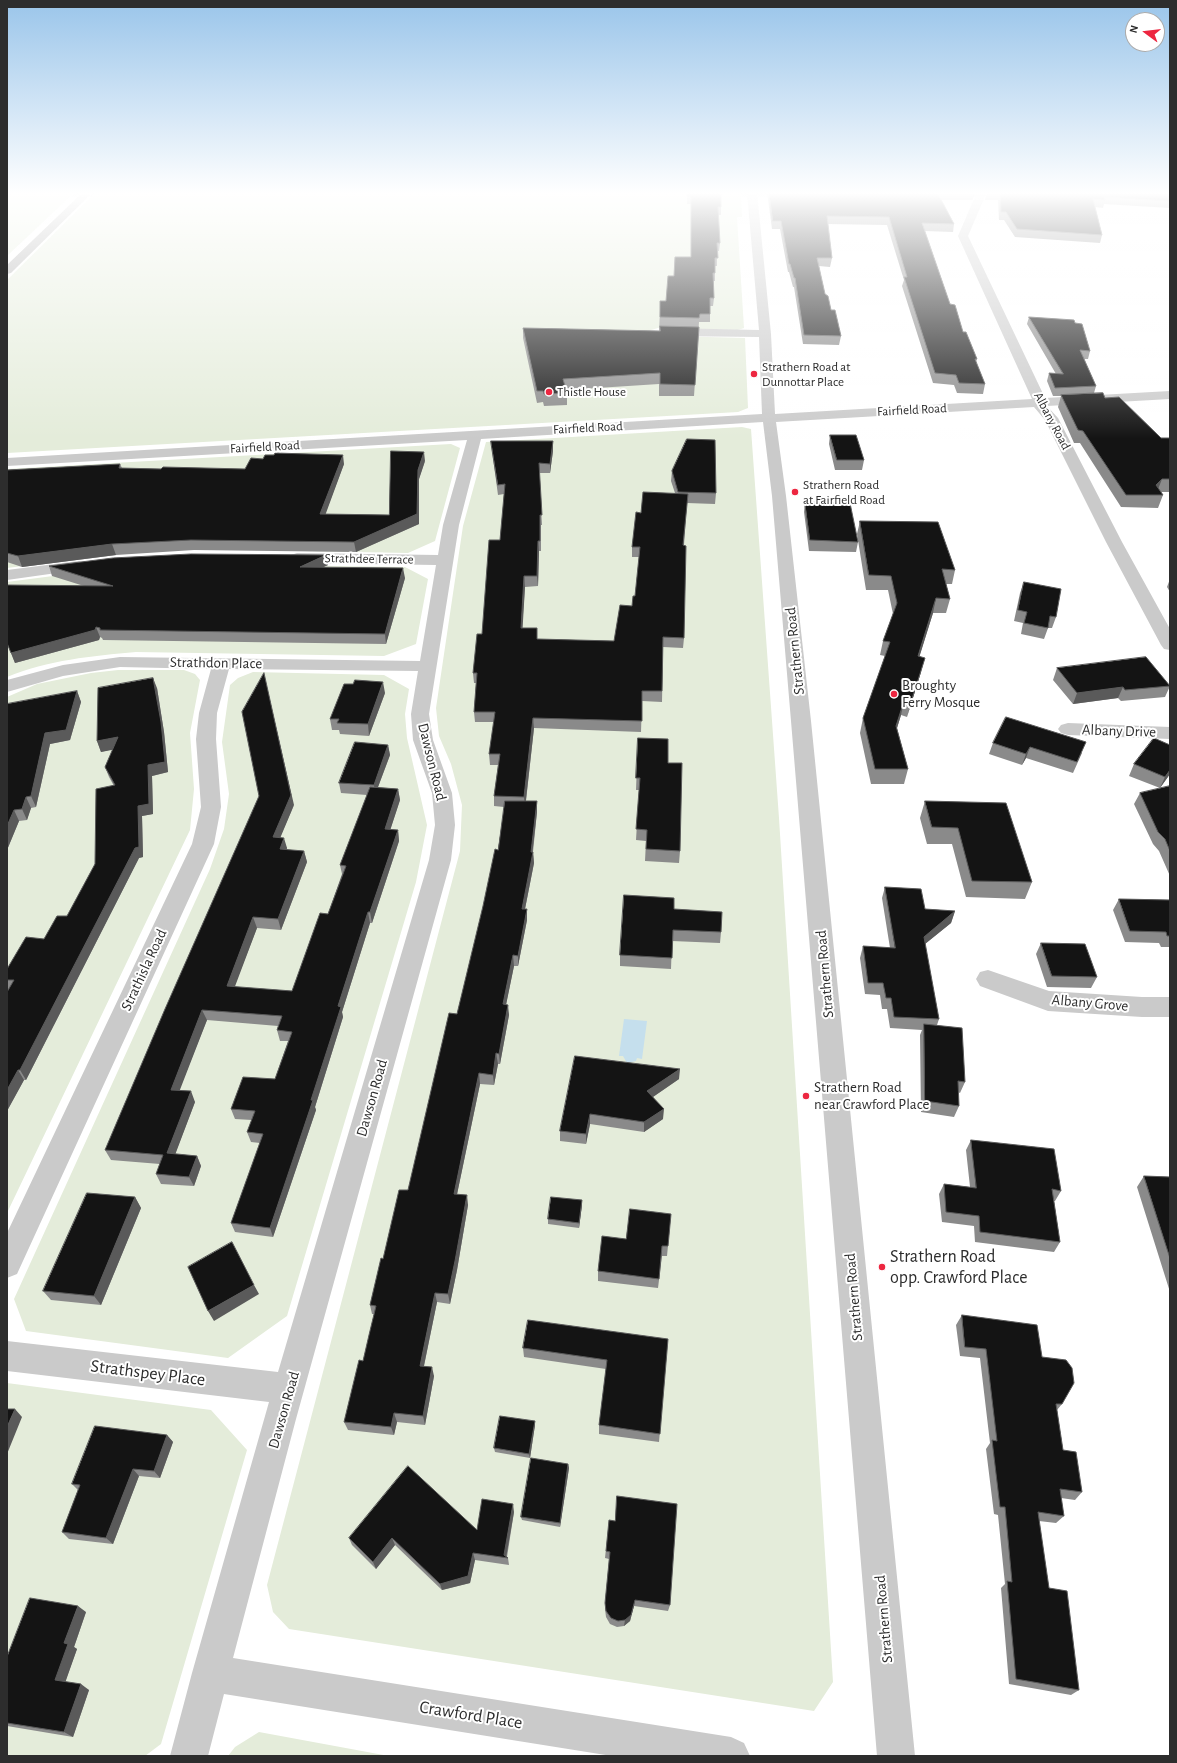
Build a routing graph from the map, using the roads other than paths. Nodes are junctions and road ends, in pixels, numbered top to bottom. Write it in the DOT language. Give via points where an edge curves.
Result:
graph roads {
  1 [pos="760,274"];
  2 [pos="981,274"];
  3 [pos="659,331"];
  4 [pos="765,334"];
  5 [pos="1170,395"];
  6 [pos="1040,403"];
  7 [pos="769,418"];
  8 [pos="474,435"];
  9 [pos="7,462"];
  10 [pos="280,558"];
  11 [pos="445,560"];
  12 [pos="93,564"];
  13 [pos="7,575"];
  14 [pos="1170,645"];
  15 [pos="222,663"];
  16 [pos="427,666"];
  17 [pos="7,686"];
  18 [pos="1068,729"];
  19 [pos="1170,733"];
  20 [pos="988,979"];
  21 [pos="1170,1007"];
  22 [pos="7,1264"];
  23 [pos="7,1356"];
  24 [pos="289,1389"];
  25 [pos="210,1673"];
  26 [pos="189,1756"];
  27 [pos="731,1756"];
  28 [pos="896,1756"];
  1 -- 4 [label="street, Strathern Road"];
  2 -- 6 [label="street, Albany Road"];
  3 -- 4 [label="street"];
  4 -- 7 [label="street, Strathern Road"];
  5 -- 6 [label="street, Fairfield Road"];
  6 -- 7 [label="street, Fairfield Road"];
  6 -- 14 [label="street, Albany Road" via="1041,408 1051,418"];
  7 -- 8 [label="street, Fairfield Road"];
  7 -- 28 [label="street, Strathern Road" via="801,721"];
  8 -- 9 [label="street, Fairfield Road"];
  8 -- 11 [label="street, Dawson Road" via="451,525"];
  10 -- 11 [label="street, Strathdee Terrace"];
  11 -- 16 [label="street, Dawson Road"];
  12 -- 13 [label="street"];
  15 -- 16 [label="street, Strathdon Place"];
  15 -- 17 [label="street, Strathdon Place" via="120,662 35,676"];
  15 -- 22 [label="street, Strathisla Road" via="208,713 206,739 211,807 203,844"];
  16 -- 24 [label="street, Dawson Road" via="420,714 423,740 442,793 445,825 440,860"];
  18 -- 19 [label="street, Albany Drive"];
  20 -- 21 [label="street, Albany Grove" via="1048,1000"];
  23 -- 24 [label="street, Strathspey Place"];
  24 -- 25 [label="street, Dawson Road"];
  25 -- 26 [label="street, Dawson Road"];
  25 -- 27 [label="street, Crawford Place"];
}
